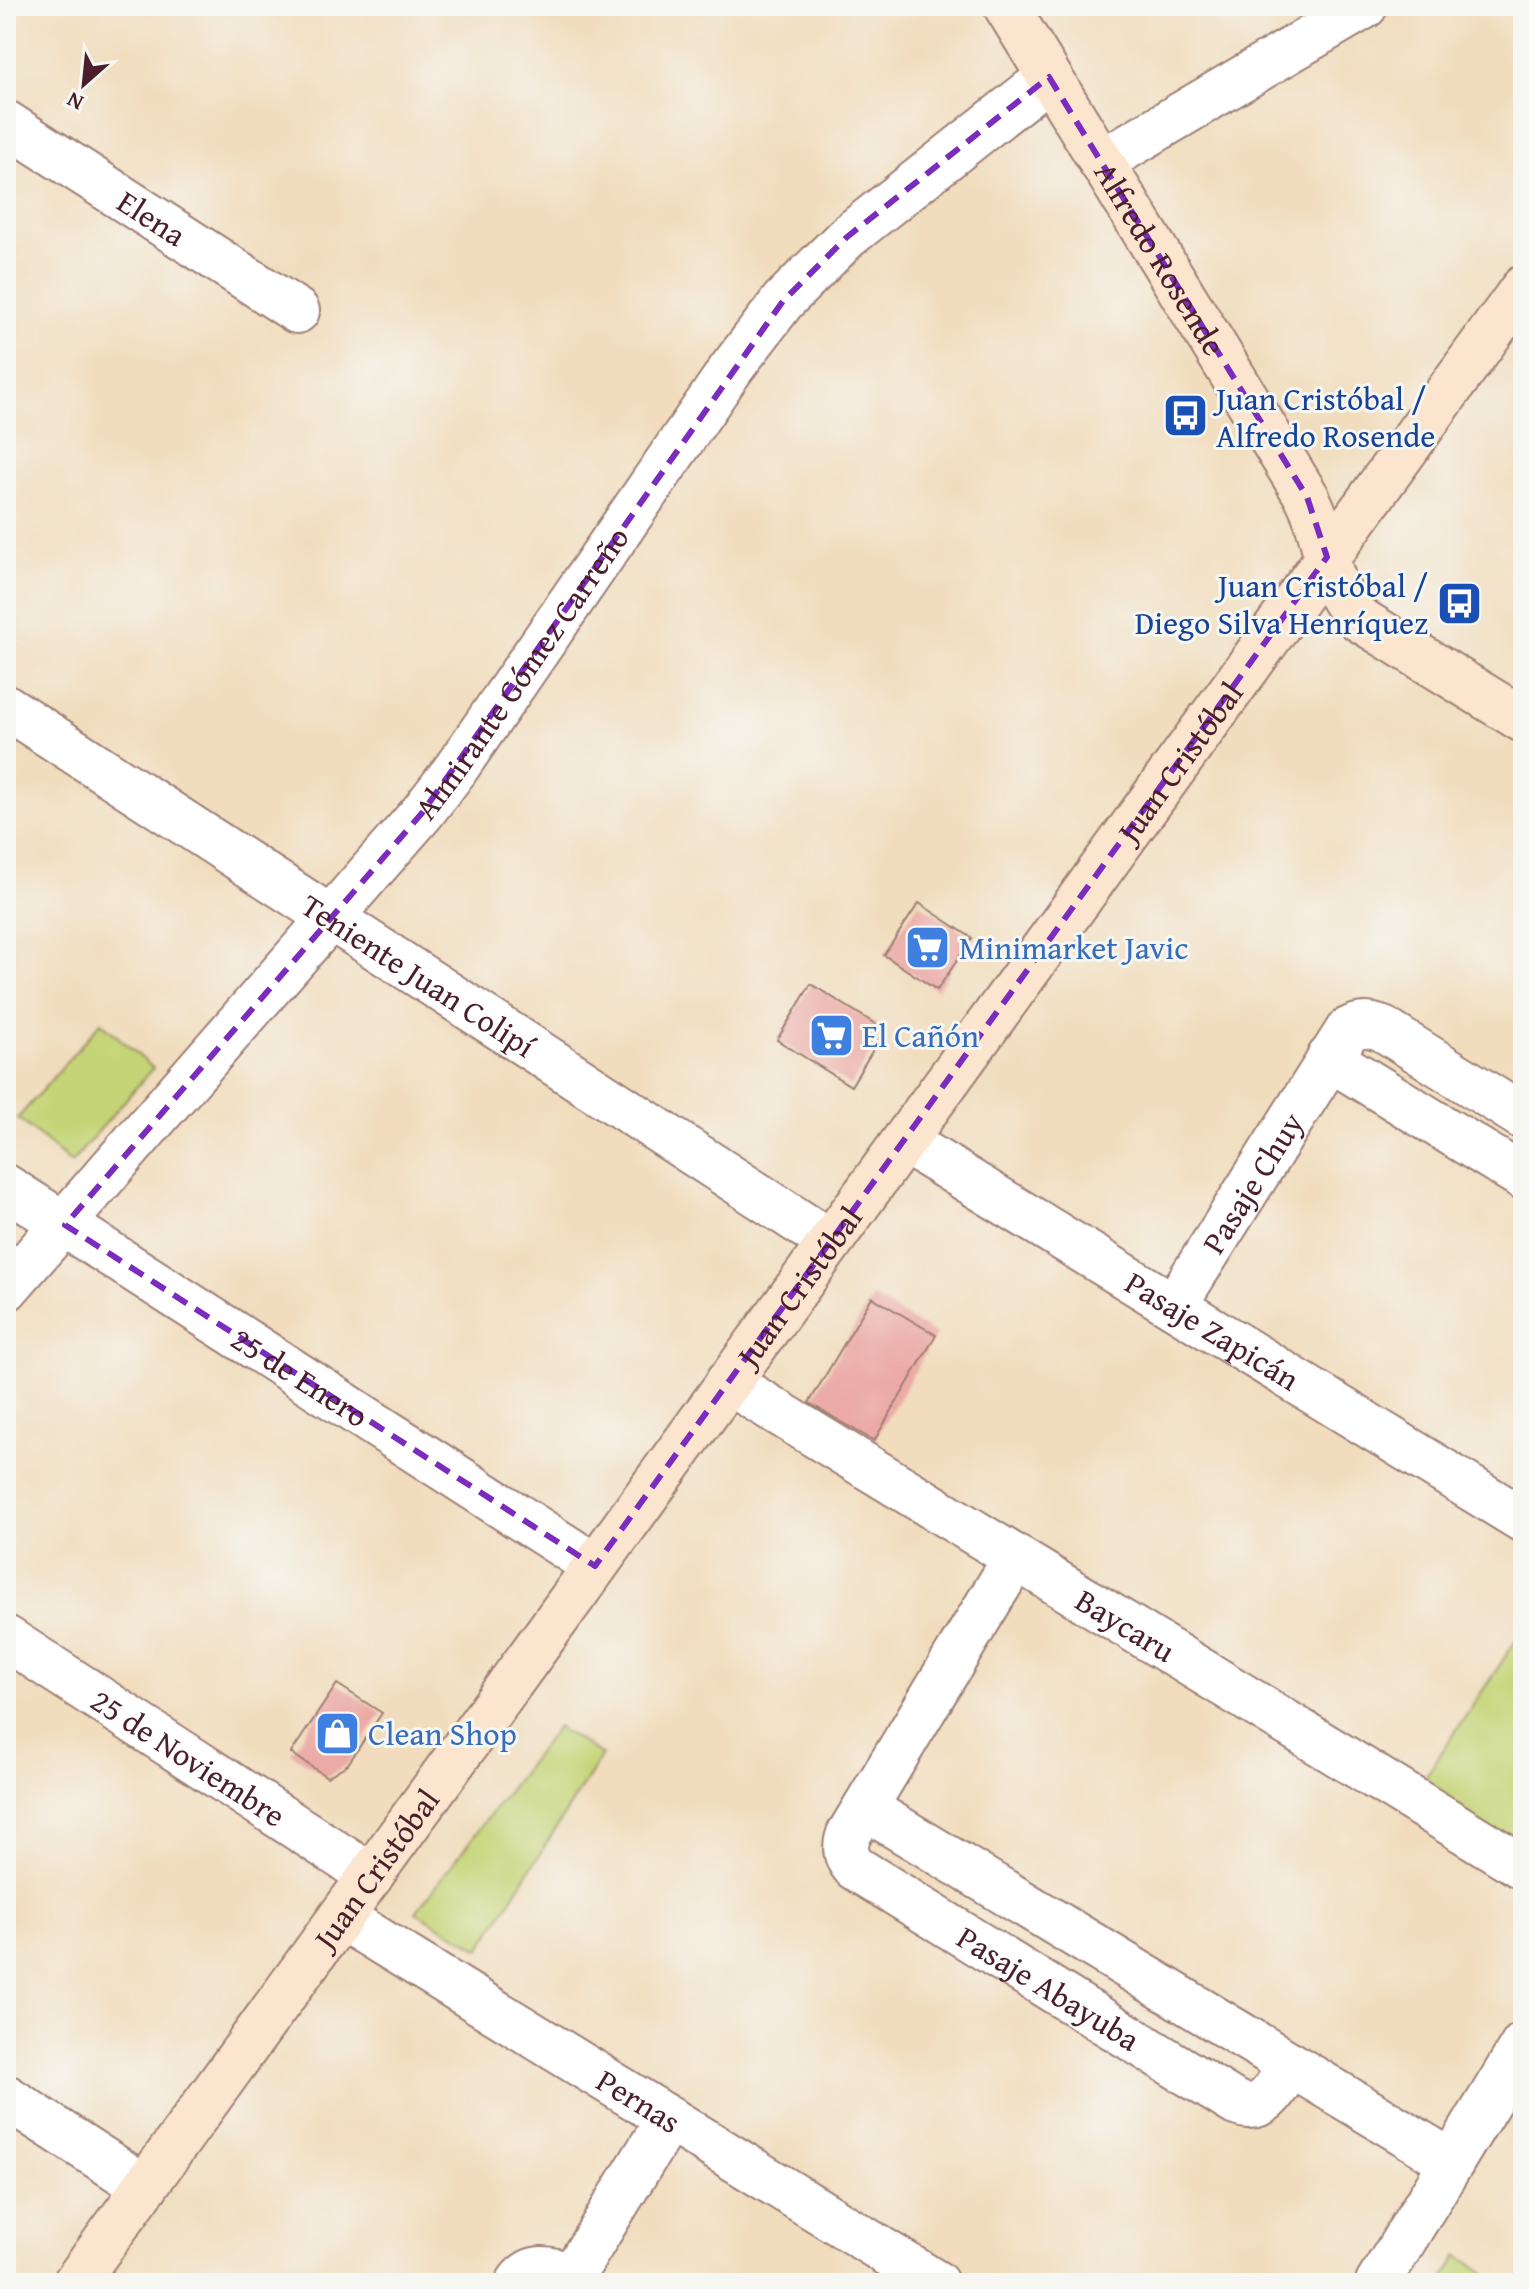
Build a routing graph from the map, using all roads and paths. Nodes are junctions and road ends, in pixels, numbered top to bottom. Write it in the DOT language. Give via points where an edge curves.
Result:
graph roads {
  1 [pos="1006,6"];
  2 [pos="1365,6"];
  3 [pos="1049,77"];
  4 [pos="6,123"];
  5 [pos="1101,162"];
  6 [pos="1523,288"];
  7 [pos="297,311"];
  8 [pos="1327,557"];
  9 [pos="6,707"];
  10 [pos="1523,720"];
  11 [pos="331,918"];
  12 [pos="1329,1058"];
  13 [pos="1523,1117"];
  14 [pos="904,1141"];
  15 [pos="1523,1177"];
  16 [pos="6,1187"];
  17 [pos="65,1225"];
  18 [pos="830,1242"];
  19 [pos="6,1289"];
  20 [pos="1174,1306"];
  21 [pos="728,1382"];
  22 [pos="1523,1520"];
  23 [pos="1016,1557"];
  24 [pos="595,1566"];
  25 [pos="6,1638"];
  26 [pos="865,1808"];
  27 [pos="1523,1867"];
  28 [pos="371,1876"];
  29 [pos="341,1917"];
  30 [pos="1519,2059"];
  31 [pos="1290,2064"];
  32 [pos="6,2097"];
  33 [pos="669,2118"];
  34 [pos="1452,2162"];
  35 [pos="145,2187"];
  36 [pos="570,2280"];
  37 [pos="932,2282"];
  38 [pos="75,2283"];
  39 [pos="518,2283"];
  40 [pos="1378,2283"];
  1 -- 3 [label="street, Alfredo Rosende"];
  2 -- 5 [label="street"];
  3 -- 5 [label="street, Alfredo Rosende"];
  3 -- 11 [label="street, Almirante Gómez Carreño" via="856,229 783,301 455,770"];
  4 -- 7 [label="street, Elena"];
  5 -- 8 [label="street, Alfredo Rosende" via="1307,497"];
  6 -- 8 [label="street, Juan Cristóbal"];
  8 -- 10 [label="street, Alfredo Rosende" via="1337,593 1359,619"];
  8 -- 14 [label="street, Juan Cristóbal"];
  9 -- 11 [label="street, Teniente Juan Colipí"];
  11 -- 17 [label="street, Almirante Gómez Carreño"];
  11 -- 18 [label="street, Teniente Juan Colipí"];
  12 -- 13 [label="street, Pasaje Chuy" via="1348,1030 1371,1025"];
  12 -- 15 [label="street"];
  12 -- 20 [label="street, Pasaje Chuy"];
  14 -- 18 [label="street, Juan Cristóbal"];
  14 -- 20 [label="street, Pasaje Zapicán"];
  16 -- 17 [label="street, 25 de Enero"];
  17 -- 19 [label="street, Almirante Gómez Carreño"];
  17 -- 24 [label="street, 25 de Enero"];
  18 -- 21 [label="street, Juan Cristóbal"];
  20 -- 22 [label="street, Pasaje Zapicán"];
  21 -- 23 [label="street, Baycaru"];
  21 -- 24 [label="street, Juan Cristóbal"];
  23 -- 26 [label="street, Pasaje Abayuba"];
  23 -- 27 [label="street, Baycaru"];
  24 -- 28 [label="street, Juan Cristóbal"];
  25 -- 28 [label="street, 25 de Noviembre"];
  26 -- 31 [label="street, Pasaje Abayuba"];
  26 -- 31 [label="street, Pasaje Abayuba" via="846,1842 855,1868 1236,2103 1245,2107 1269,2098"];
  28 -- 29 [label="street, Juan Cristóbal"];
  29 -- 33 [label="street, Pernas"];
  29 -- 35 [label="street, Juan Cristóbal"];
  30 -- 34 [label="street"];
  31 -- 34 [label="street, Pasaje Abayuba"];
  32 -- 35 [label="street"];
  33 -- 36 [label="street"];
  33 -- 37 [label="street, Pernas"];
  34 -- 40 [label="street"];
  35 -- 38 [label="street, Juan Cristóbal"];
  36 -- 39 [label="street" via="541,2268"];
}
